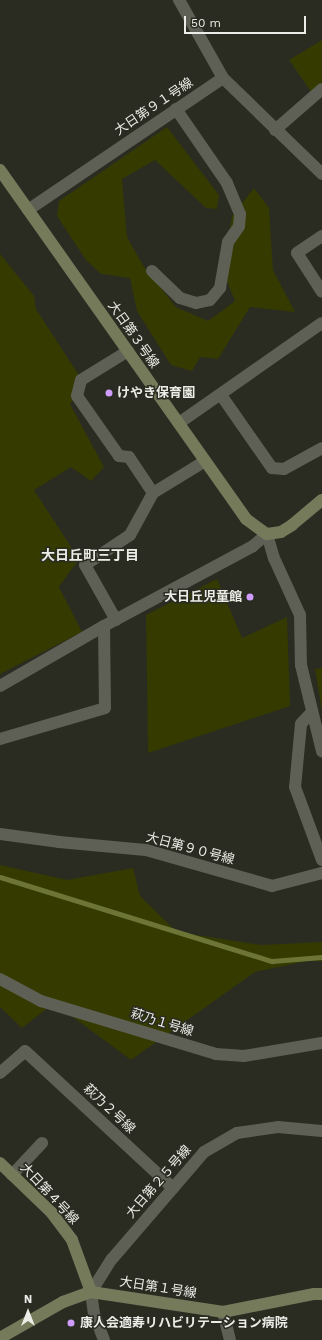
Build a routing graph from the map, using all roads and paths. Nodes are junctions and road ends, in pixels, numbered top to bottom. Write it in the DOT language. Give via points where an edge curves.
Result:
graph roads {
  1 [pos="179,0"];
  2 [pos="222,78"];
  3 [pos="322,89"];
  4 [pos="176,109"];
  5 [pos="275,130"];
  6 [pos="0,170"];
  7 [pos="322,174"];
  8 [pos="28,210"];
  9 [pos="322,236"];
  10 [pos="152,271"];
  11 [pos="322,292"];
  12 [pos="322,322"];
  13 [pos="128,351"];
  14 [pos="221,395"];
  15 [pos="179,423"];
  16 [pos="322,448"];
  17 [pos="205,461"];
  18 [pos="153,493"];
  19 [pos="322,500"];
  20 [pos="267,534"];
  21 [pos="116,620"];
  22 [pos="104,626"];
  23 [pos="0,686"];
  24 [pos="312,712"];
  25 [pos="0,738"];
  26 [pos="322,751"];
  27 [pos="0,834"];
  28 [pos="322,860"];
  29 [pos="322,873"];
  30 [pos="0,979"];
  31 [pos="322,1043"];
  32 [pos="0,1073"];
  33 [pos="322,1131"];
  34 [pos="42,1143"];
  35 [pos="0,1163"];
  36 [pos="12,1176"];
  37 [pos="173,1188"];
  38 [pos="91,1292"];
  39 [pos="322,1294"];
  40 [pos="222,1312"];
  41 [pos="0,1338"];
  42 [pos="104,1340"];
  43 [pos="230,1340"];
  1 -- 2 [label="street"];
  2 -- 4 [label="street, 大日第９１号線"];
  2 -- 5 [label="street"];
  3 -- 5 [label="street"];
  4 -- 8 [label="street, 大日第９１号線"];
  4 -- 10 [label="street" via="227,184 240,214 239,226 228,242 220,288 210,300 196,303 180,298"];
  5 -- 7 [label="street"];
  6 -- 8 [label="street, 大日第３号線"];
  8 -- 13 [label="street, 大日第３号線"];
  9 -- 11 [label="street" via="297,254"];
  12 -- 14 [label="street"];
  13 -- 15 [label="street, 大日第３号線"];
  13 -- 18 [label="street" via="81,380 77,396 119,456 129,457"];
  14 -- 15 [label="street"];
  14 -- 16 [label="street" via="272,468 284,469"];
  15 -- 17 [label="street, 大日第３号線"];
  17 -- 18 [label="street"];
  17 -- 20 [label="street, 大日第３号線" via="246,519"];
  18 -- 21 [label="street" via="130,535 85,565"];
  19 -- 20 [label="street" via="281,532"];
  20 -- 21 [label="street" via="253,546"];
  20 -- 24 [label="street" via="274,558 300,615 301,665"];
  21 -- 22 [label="street"];
  22 -- 23 [label="street"];
  22 -- 25 [label="street" via="105,708"];
  24 -- 26 [label="street"];
  24 -- 28 [label="street" via="301,724 295,787"];
  27 -- 29 [label="street, 大日第９０号線" via="146,850 272,886"];
  30 -- 31 [label="street, 萩乃１号線" via="41,1001 216,1054 244,1056"];
  32 -- 37 [label="street, 萩乃２号線" via="25,1051"];
  33 -- 37 [label="street, 大日第２５号線" via="278,1128 237,1133 204,1152"];
  34 -- 36 [label="street"];
  35 -- 36 [label="street, 大日第４号線"];
  36 -- 38 [label="street, 大日第４号線" via="51,1212 72,1240"];
  37 -- 38 [label="street, 大日第２５号線" via="112,1259"];
  38 -- 40 [label="street, 大日第１号線"];
  38 -- 41 [label="street, 大日第１号線" via="63,1302"];
  38 -- 42 [label="street" via="94,1314"];
  39 -- 40 [label="street, 大日第１号線"];
  40 -- 43 [label="street"];
}
